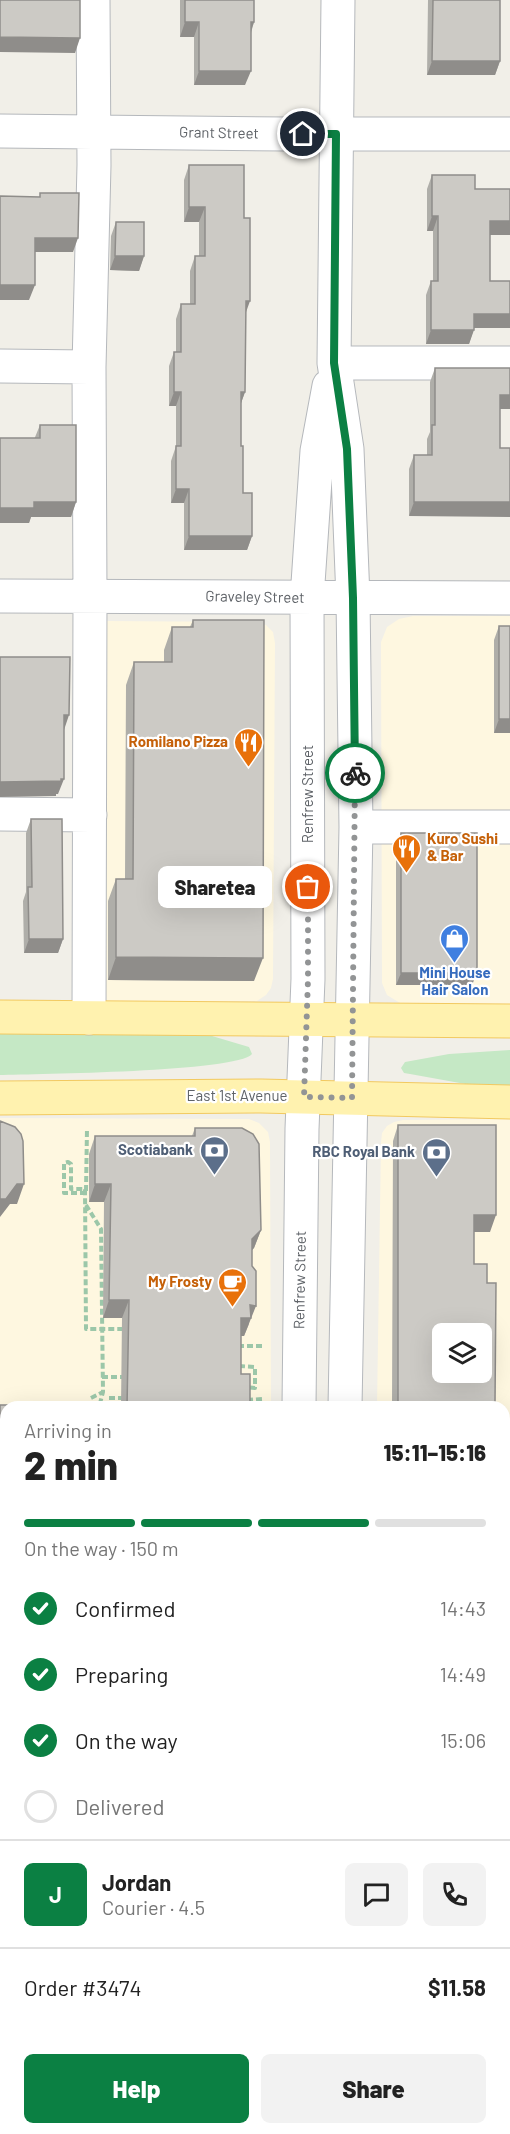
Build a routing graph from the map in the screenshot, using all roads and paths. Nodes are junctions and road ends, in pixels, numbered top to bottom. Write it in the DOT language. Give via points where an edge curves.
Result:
graph roads {
  1 [pos="93,0"];
  2 [pos="338,0"];
  3 [pos="0,131"];
  4 [pos="93,131"];
  5 [pos="336,134"];
  6 [pos="510,134"];
  7 [pos="334,363"];
  8 [pos="510,363"];
  9 [pos="0,366"];
  10 [pos="88,367"];
  11 [pos="0,596"];
  12 [pos="90,596"];
  13 [pos="307,598"];
  14 [pos="353,598"];
  15 [pos="510,598"];
  16 [pos="0,814"];
  17 [pos="90,815"];
  18 [pos="356,827"];
  19 [pos="510,827"];
  20 [pos="0,1017"];
  21 [pos="89,1017"];
  22 [pos="306,1020"];
  23 [pos="354,1021"];
  24 [pos="510,1022"];
  25 [pos="304,1097"];
  26 [pos="0,1098"];
  27 [pos="352,1098"];
  28 [pos="510,1102"];
  29 [pos="87,1129"];
  30 [pos="86,1193"];
  31 [pos="126,1340"];
  32 [pos="262,1346"];
  33 [pos="238,1354"];
  34 [pos="237,1361"];
  35 [pos="237,1368"];
  36 [pos="102,1377"];
  37 [pos="137,1377"];
  38 [pos="240,1386"];
  39 [pos="103,1392"];
  40 [pos="91,1398"];
  41 [pos="133,1398"];
  42 [pos="262,1399"];
  43 [pos="101,1401"];
  44 [pos="109,1401"];
  45 [pos="299,1401"];
  46 [pos="345,1401"];
  1 -- 4 [label="street"];
  2 -- 5 [label="street, Renfrew Street"];
  3 -- 4 [label="street, Grant Street"];
  4 -- 5 [label="street, Grant Street"];
  4 -- 10 [label="street"];
  5 -- 6 [label="street, Grant Street"];
  5 -- 7 [label="street, Renfrew Street"];
  7 -- 8 [label="street"];
  7 -- 13 [label="street, Renfrew Street" via="317,451"];
  7 -- 14 [label="street, Renfrew Street" via="347,449"];
  9 -- 10 [label="street"];
  10 -- 12 [label="street"];
  11 -- 12 [label="street, Graveley Street"];
  12 -- 13 [label="street, Graveley Street"];
  12 -- 17 [label="street"];
  13 -- 14 [label="street, Graveley Street"];
  13 -- 22 [label="street, Renfrew Street"];
  14 -- 15 [label="street, Graveley Street"];
  14 -- 18 [label="street, Renfrew Street"];
  16 -- 17 [label="street"];
  17 -- 21 [label="street"];
  18 -- 19 [label="street"];
  18 -- 23 [label="street, Renfrew Street"];
  20 -- 21 [label="main road"];
  21 -- 22 [label="main road"];
  22 -- 23 [label="main road"];
  22 -- 25 [label="street, Renfrew Street"];
  23 -- 24 [label="main road"];
  23 -- 27 [label="street, Renfrew Street"];
  25 -- 26 [label="main road, East 1st Avenue"];
  25 -- 27 [label="main road, East 1st Avenue"];
  25 -- 45 [label="street, Renfrew Street"];
  27 -- 28 [label="main road, East 1st Avenue"];
  27 -- 46 [label="street, Renfrew Street"];
  29 -- 30 [label="path"];
  30 -- 31 [label="path" via="75,1193 64,1193 64,1163 71,1164 71,1189 85,1189 85,1200 85,1259 86,1329 127,1329"];
  30 -- 36 [label="path" via="86,1207 101,1229"];
  32 -- 33 [label="path" via="240,1346"];
  34 -- 38 [label="path" via="232,1365 255,1367 255,1388"];
  35 -- 38 [label="path" via="254,1369 254,1386"];
  36 -- 37 [label="path"];
  36 -- 39 [label="path"];
  38 -- 42 [label="path" via="247,1400"];
  39 -- 40 [label="path"];
  39 -- 43 [label="path"];
  41 -- 44 [label="path"];
}
